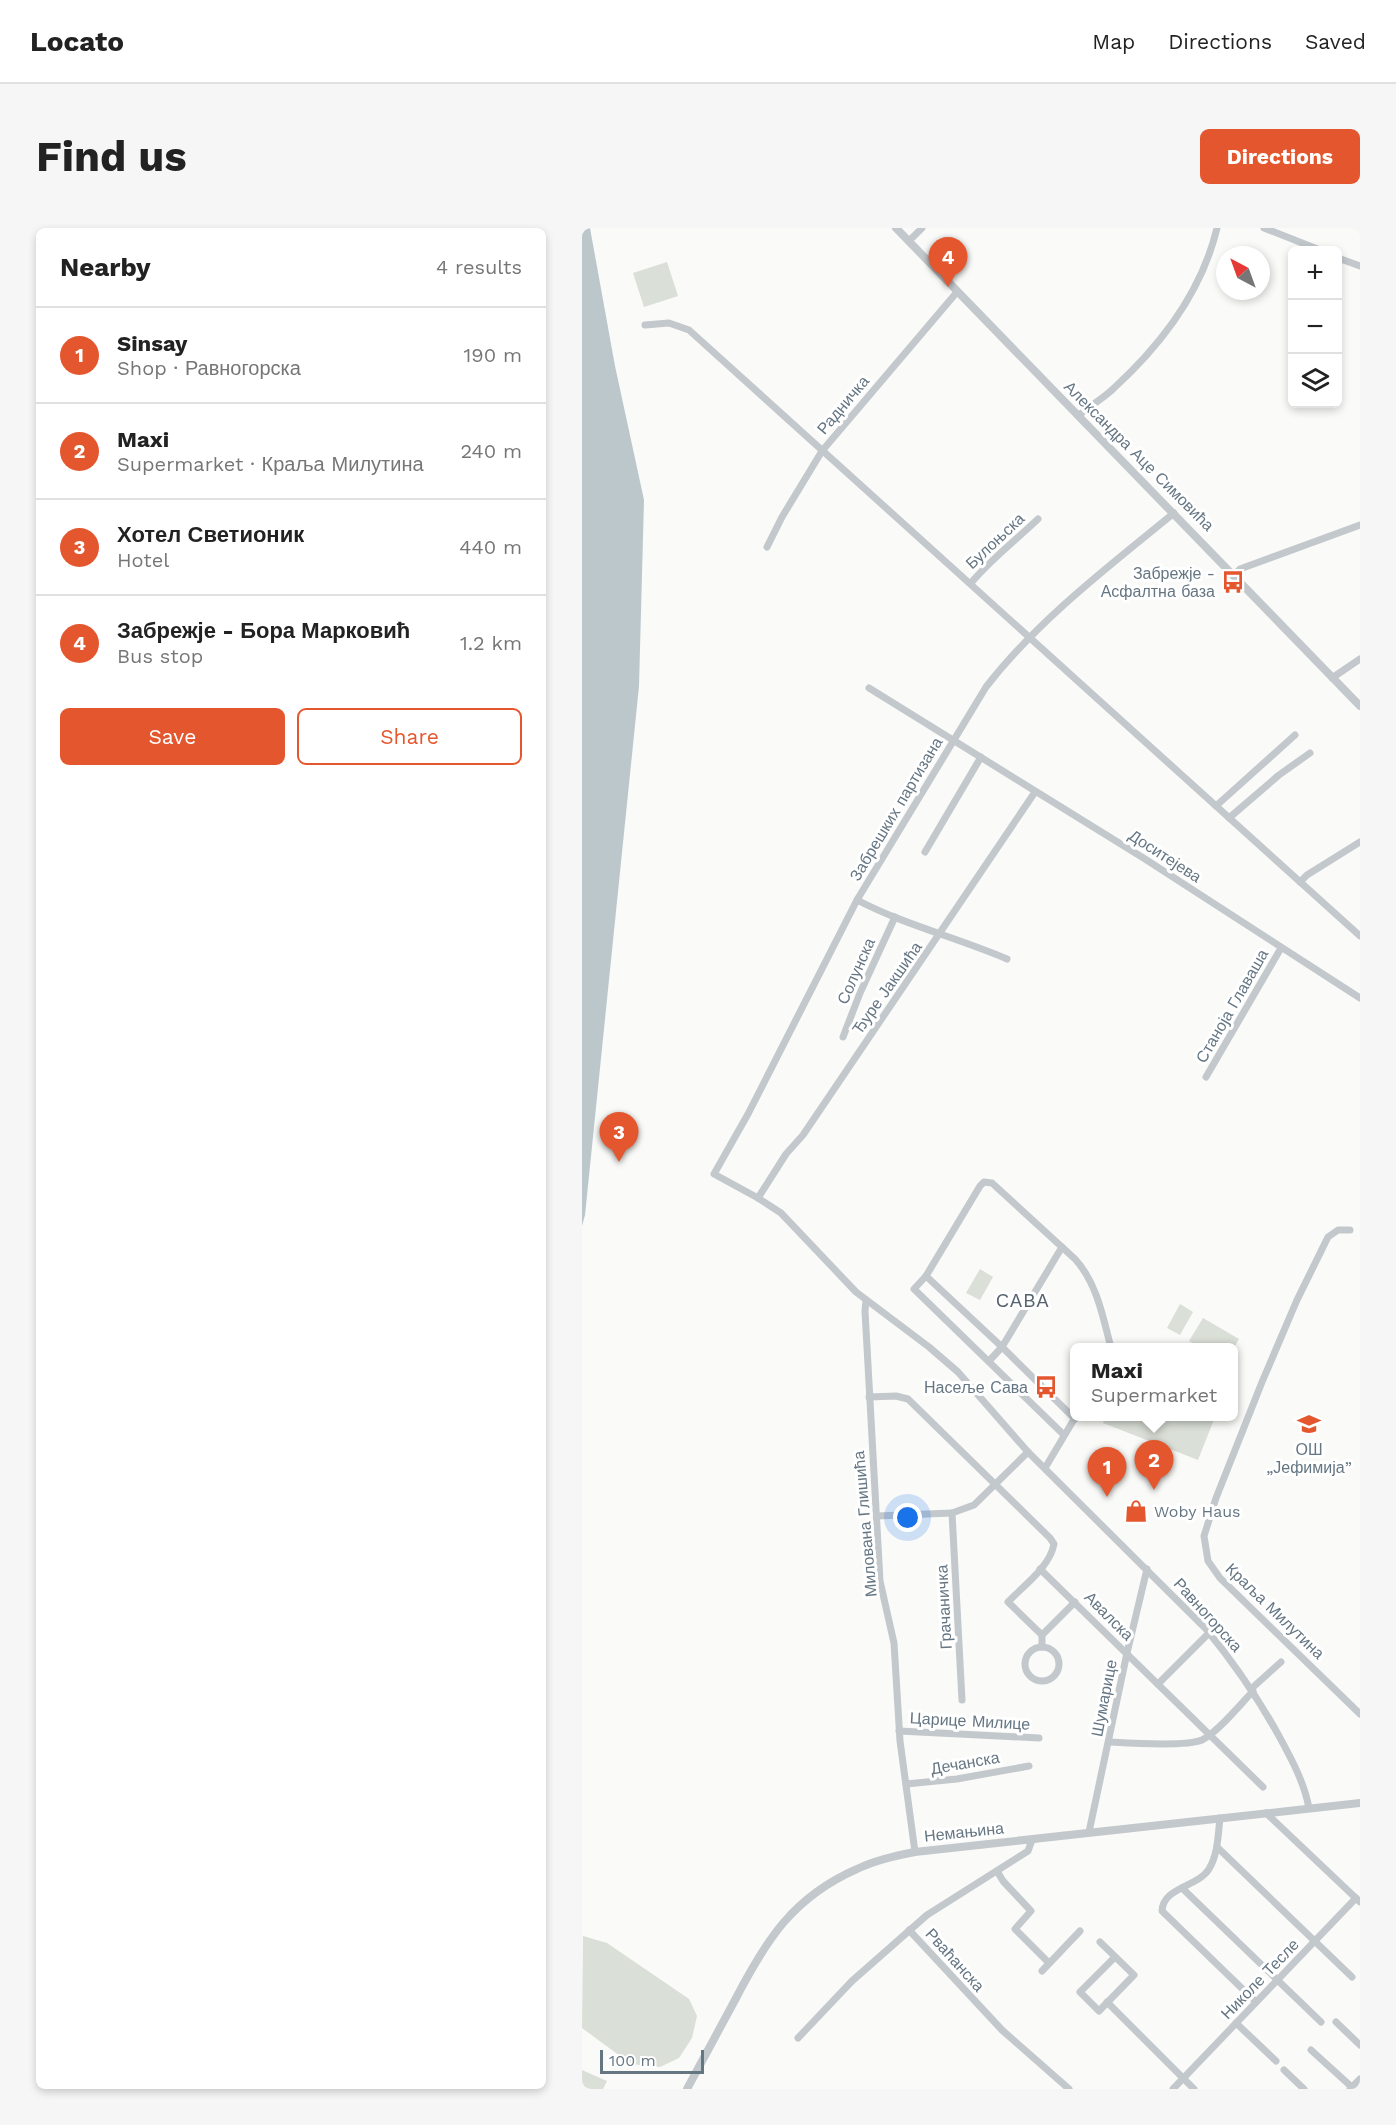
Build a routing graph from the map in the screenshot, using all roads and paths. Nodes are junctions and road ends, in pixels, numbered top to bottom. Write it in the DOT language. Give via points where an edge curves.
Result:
graph roads {
  1 [pos="896,228"];
  2 [pos="922,228"];
  3 [pos="1217,228"];
  4 [pos="1264,228"];
  5 [pos="909,241"];
  6 [pos="1310,246"];
  7 [pos="1342,259"];
  8 [pos="1360,266"];
  9 [pos="957,292"];
  10 [pos="645,325"];
  11 [pos="1078,416"];
  12 [pos="822,451"];
  13 [pos="1174,513"];
  14 [pos="1038,519"];
  15 [pos="1360,525"];
  16 [pos="767,547"];
  17 [pos="1234,575"];
  18 [pos="971,583"];
  19 [pos="1029,637"];
  20 [pos="1360,659"];
  21 [pos="1332,678"];
  22 [pos="869,688"];
  23 [pos="1360,706"];
  24 [pos="1295,735"];
  25 [pos="953,740"];
  26 [pos="1310,753"];
  27 [pos="981,757"];
  28 [pos="1035,792"];
  29 [pos="1216,806"];
  30 [pos="1229,818"];
  31 [pos="1360,842"];
  32 [pos="925,852"];
  33 [pos="1300,882"];
  34 [pos="857,900"];
  35 [pos="895,917"];
  36 [pos="941,933"];
  37 [pos="1360,936"];
  38 [pos="1281,948"];
  39 [pos="1007,959"];
  40 [pos="1360,998"];
  41 [pos="843,1037"];
  42 [pos="1206,1077"];
  43 [pos="714,1174"];
  44 [pos="758,1198"];
  45 [pos="1350,1230"];
  46 [pos="1062,1247"];
  47 [pos="926,1276"];
  48 [pos="866,1300"];
  49 [pos="1110,1343"];
  50 [pos="1002,1347"];
  51 [pos="989,1361"];
  52 [pos="869,1397"];
  53 [pos="1070,1413"];
  54 [pos="1073,1421"];
  55 [pos="1064,1435"];
  56 [pos="1028,1452"];
  57 [pos="1045,1468"];
  58 [pos="996,1484"];
  59 [pos="952,1513"];
  60 [pos="877,1516"];
  61 [pos="1040,1569"];
  62 [pos="1147,1569"];
  63 [pos="1075,1602"];
  64 [pos="1209,1632"];
  65 [pos="1042,1635"];
  66 [pos="1042,1647"];
  67 [pos="1127,1653"];
  68 [pos="1281,1662"];
  69 [pos="1158,1684"];
  70 [pos="1252,1690"];
  71 [pos="962,1700"];
  72 [pos="1360,1714"];
  73 [pos="899,1731"];
  74 [pos="1211,1734"];
  75 [pos="1039,1738"];
  76 [pos="1109,1742"];
  77 [pos="1029,1766"];
  78 [pos="906,1784"];
  79 [pos="1263,1787"];
  80 [pos="1360,1803"];
  81 [pos="1309,1808"];
  82 [pos="1266,1813"];
  83 [pos="1220,1818"];
  84 [pos="1089,1832"];
  85 [pos="1032,1840"];
  86 [pos="1217,1846"];
  87 [pos="915,1852"];
  88 [pos="997,1871"];
  89 [pos="1182,1888"];
  90 [pos="1358,1900"];
  91 [pos="909,1930"];
  92 [pos="1080,1931"];
  93 [pos="1315,1941"];
  94 [pos="1100,1942"];
  95 [pos="1115,1957"];
  96 [pos="1050,1963"];
  97 [pos="1042,1971"];
  98 [pos="1352,1977"];
  99 [pos="1278,1980"];
  100 [pos="1107,2002"];
  101 [pos="1256,2002"];
  102 [pos="1321,2022"];
  103 [pos="1336,2022"];
  104 [pos="1236,2023"];
  105 [pos="798,2038"];
  106 [pos="1360,2045"];
  107 [pos="1311,2050"];
  108 [pos="1276,2061"];
  109 [pos="1284,2070"];
  110 [pos="1183,2078"];
  111 [pos="1360,2079"];
  112 [pos="1297,2083"];
  113 [pos="1352,2088"];
  114 [pos="687,2089"];
  115 [pos="1069,2089"];
  116 [pos="1173,2089"];
  117 [pos="1194,2089"];
  118 [pos="1291,2089"];
  119 [pos="1304,2089"];
  1 -- 5 [label="street, Александра Аце Симовића"];
  2 -- 5 [label="street"];
  3 -- 11 [label="street" via="1204,271 1175,319 1128,376"];
  4 -- 6 [label="street"];
  5 -- 9 [label="street, Александра Аце Симовића"];
  7 -- 8 [label="street"];
  9 -- 11 [label="street, Александра Аце Симовића"];
  9 -- 12 [label="street, Радничка"];
  10 -- 12 [label="street" via="669,323 689,330"];
  11 -- 13 [label="street, Александра Аце Симовића"];
  12 -- 16 [label="street, Радничка"];
  12 -- 18 [label="street"];
  13 -- 17 [label="street, Александра Аце Симовића"];
  13 -- 19 [label="street, Забрешких партизана"];
  14 -- 18 [label="street, Булоњска" via="992,558"];
  15 -- 17 [label="street" via="1240,569"];
  17 -- 21 [label="street, Александра Аце Симовића"];
  18 -- 19 [label="street"];
  19 -- 25 [label="street, Забрешких партизана" via="986,687"];
  19 -- 29 [label="street"];
  20 -- 21 [label="street"];
  21 -- 23 [label="street, Александра Аце Симовића"];
  22 -- 25 [label="street, Доситејева"];
  24 -- 29 [label="street"];
  25 -- 27 [label="street, Доситејева"];
  25 -- 34 [label="street, Забрешких партизана"];
  26 -- 30 [label="street"];
  27 -- 28 [label="street, Доситејева"];
  27 -- 32 [label="street"];
  28 -- 36 [label="street, Ђуре Јакшића"];
  28 -- 38 [label="street, Доситејева"];
  29 -- 30 [label="street"];
  30 -- 33 [label="street"];
  31 -- 33 [label="street"];
  33 -- 37 [label="street"];
  34 -- 35 [label="street"];
  34 -- 43 [label="street, Забрешких партизана"];
  35 -- 36 [label="street"];
  35 -- 41 [label="street, Солунска"];
  36 -- 39 [label="street"];
  36 -- 44 [label="street, Ђуре Јакшића"];
  38 -- 40 [label="street, Доситејева"];
  38 -- 42 [label="street, Станоја Главаша"];
  43 -- 44 [label="street, Равногорска"];
  44 -- 48 [label="street, Равногорска" via="781,1213"];
  45 -- 72 [label="street, Краља Милутина" via="1338,1230 1328,1237 1302,1289 1203,1536 1208,1561 1220,1578"];
  46 -- 47 [label="street" via="992,1182 984,1182"];
  46 -- 49 [label="street" via="1088,1276"];
  46 -- 50 [label="street"];
  47 -- 50 [label="street"];
  47 -- 51 [label="street" via="914,1289"];
  48 -- 52 [label="street, Милована Глишића"];
  48 -- 56 [label="street, Равногорска" via="958,1372"];
  50 -- 51 [label="street"];
  50 -- 53 [label="street"];
  51 -- 55 [label="street"];
  52 -- 58 [label="street" via="908,1399"];
  52 -- 60 [label="street, Милована Глишића"];
  54 -- 55 [label="street"];
  55 -- 57 [label="street"];
  56 -- 57 [label="street, Равногорска"];
  56 -- 58 [label="street"];
  57 -- 62 [label="street, Равногорска"];
  58 -- 59 [label="street" via="974,1506"];
  58 -- 61 [label="street" via="1054,1544"];
  59 -- 60 [label="street"];
  59 -- 71 [label="street, Грачаничка"];
  60 -- 73 [label="street, Милована Глишића" via="880,1581 894,1643"];
  61 -- 63 [label="street, Авалска"];
  61 -- 65 [label="street" via="1008,1602"];
  62 -- 64 [label="street, Равногорска"];
  62 -- 67 [label="street, Шумарице"];
  63 -- 65 [label="street"];
  63 -- 67 [label="street, Авалска"];
  64 -- 69 [label="street"];
  64 -- 70 [label="street, Равногорска"];
  65 -- 66 [label="street"];
  66 -- 66 [label="street" via="1032,1650 1025,1664 1029,1674 1043,1681 1056,1674 1060,1664 1056,1653"];
  67 -- 69 [label="street, Авалска"];
  67 -- 76 [label="street, Шумарице"];
  68 -- 70 [label="street"];
  69 -- 74 [label="street, Авалска"];
  70 -- 74 [label="street"];
  70 -- 81 [label="street, Равногорска" via="1298,1771"];
  73 -- 75 [label="street, Царице Милице"];
  73 -- 78 [label="street, Милована Глишића"];
  74 -- 76 [label="street" via="1188,1743"];
  74 -- 79 [label="street, Авалска"];
  76 -- 84 [label="street, Шумарице"];
  77 -- 78 [label="street, Дечанска"];
  78 -- 87 [label="street, Милована Глишића"];
  80 -- 81 [label="street, Немањина"];
  81 -- 82 [label="street, Немањина"];
  82 -- 83 [label="street, Немањина"];
  82 -- 90 [label="street"];
  83 -- 84 [label="street, Немањина"];
  83 -- 86 [label="street"];
  84 -- 85 [label="street, Немањина"];
  85 -- 87 [label="street, Немањина"];
  85 -- 88 [label="street, Рваћанска" via="1028,1851"];
  86 -- 89 [label="street" via="1206,1872"];
  86 -- 93 [label="street"];
  87 -- 114 [label="street, Немањина" via="847,1874 817,1892 789,1917 754,1962"];
  88 -- 91 [label="street, Рваћанска"];
  88 -- 96 [label="street" via="1031,1911 1015,1929"];
  89 -- 99 [label="street"];
  89 -- 101 [label="street" via="1165,1900 1163,1912"];
  90 -- 93 [label="street, Николе Тесле"];
  91 -- 105 [label="street" via="852,1981"];
  91 -- 115 [label="street, Рваћанска" via="1002,2031"];
  92 -- 96 [label="street"];
  93 -- 98 [label="street"];
  93 -- 99 [label="street, Николе Тесле"];
  94 -- 95 [label="street"];
  95 -- 100 [label="street" via="1134,1975"];
  95 -- 100 [label="street" via="1080,1992 1099,2011"];
  96 -- 97 [label="street"];
  99 -- 101 [label="street, Николе Тесле"];
  99 -- 102 [label="street"];
  100 -- 110 [label="street"];
  101 -- 104 [label="street, Николе Тесле"];
  103 -- 106 [label="street"];
  104 -- 108 [label="street"];
  104 -- 110 [label="street, Николе Тесле"];
  107 -- 113 [label="street"];
  109 -- 112 [label="street"];
  110 -- 116 [label="street, Николе Тесле"];
  110 -- 117 [label="street"];
  111 -- 113 [label="street"];
  112 -- 118 [label="street"];
  112 -- 119 [label="street"];
}
